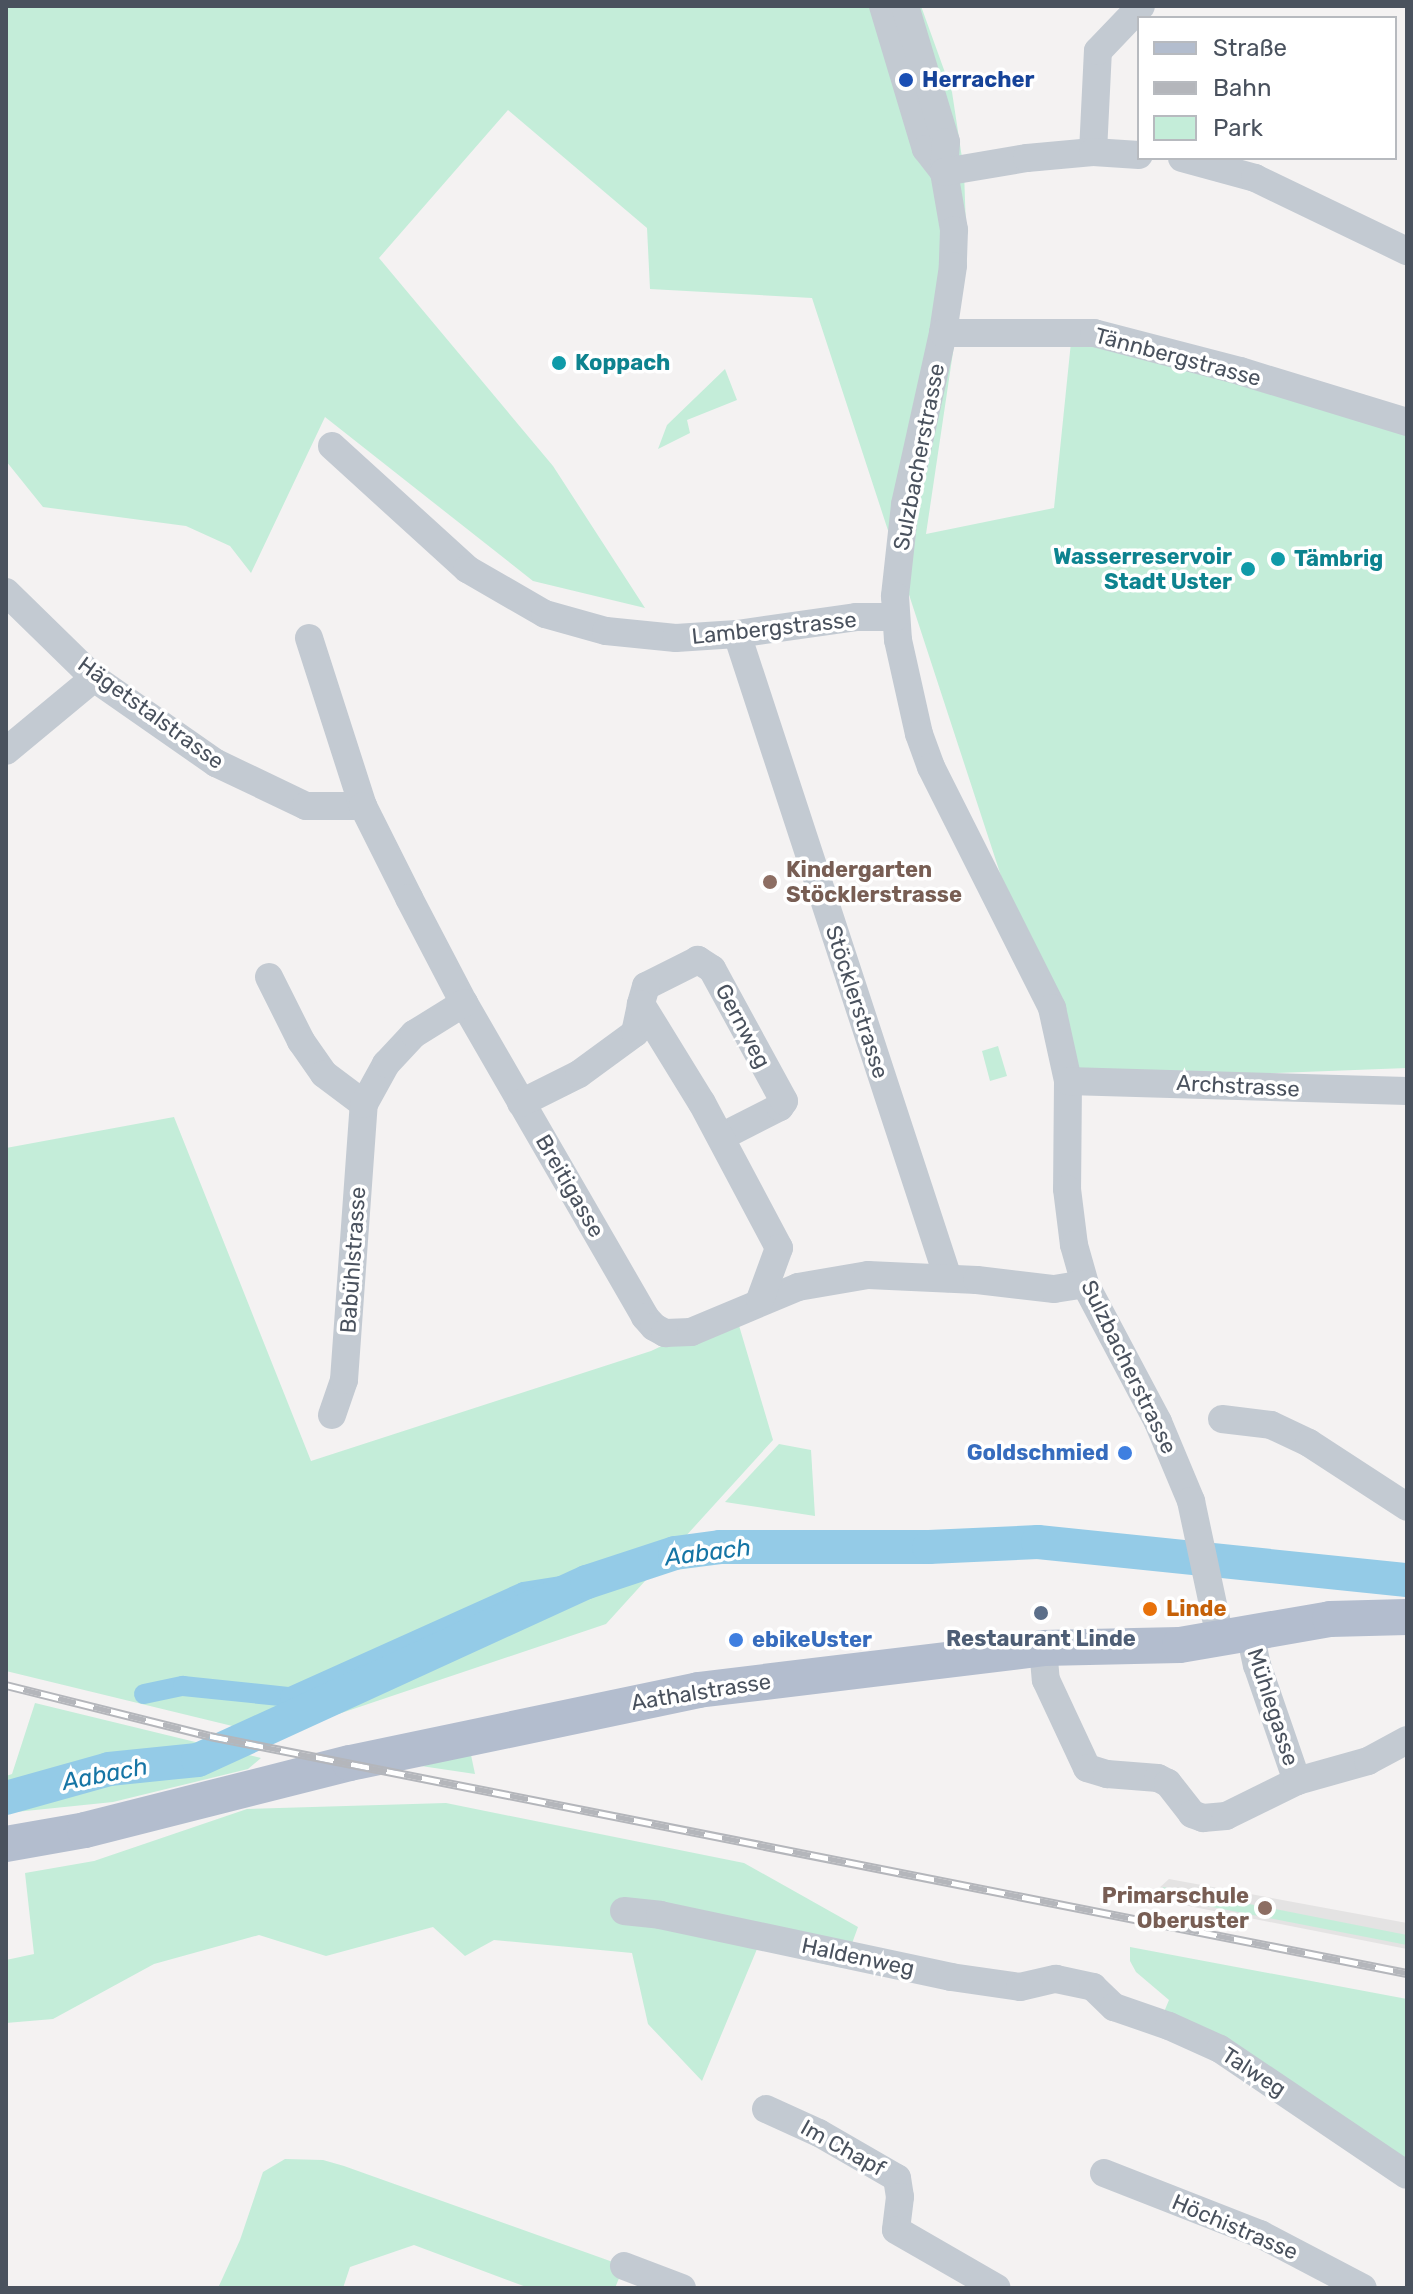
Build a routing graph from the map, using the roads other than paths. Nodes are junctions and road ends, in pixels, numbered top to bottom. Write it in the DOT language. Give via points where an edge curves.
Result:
graph roads {
  1 [pos="883,6"];
  2 [pos="905,6"];
  3 [pos="1141,6"];
  4 [pos="1093,152"];
  5 [pos="1137,155"];
  6 [pos="1189,160"];
  7 [pos="944,172"];
  8 [pos="1407,251"];
  9 [pos="943,333"];
  10 [pos="1407,422"];
  11 [pos="332,446"];
  12 [pos="6,592"];
  13 [pos="895,617"];
  14 [pos="737,634"];
  15 [pos="309,638"];
  16 [pos="94,678"];
  17 [pos="6,751"];
  18 [pos="363,806"];
  19 [pos="269,977"];
  20 [pos="464,1003"];
  21 [pos="641,1004"];
  22 [pos="1068,1081"];
  23 [pos="1407,1091"];
  24 [pos="521,1103"];
  25 [pos="364,1104"];
  26 [pos="721,1137"];
  27 [pos="948,1278"];
  28 [pos="1085,1284"];
  29 [pos="760,1300"];
  30 [pos="332,1415"];
  31 [pos="1222,1419"];
  32 [pos="1407,1507"];
  33 [pos="1407,1617"];
  34 [pos="1235,1636"];
  35 [pos="1043,1648"];
  36 [pos="1407,1740"];
  37 [pos="1297,1781"];
  38 [pos="6,1844"];
  39 [pos="624,1911"];
  40 [pos="1093,1987"];
  41 [pos="766,2109"];
  42 [pos="1104,2173"];
  43 [pos="1407,2175"];
  44 [pos="624,2266"];
  45 [pos="682,2288"];
  46 [pos="997,2288"];
  47 [pos="1363,2288"];
  1 -- 7 [label="street, Sulzbacherstrasse" via="926,149"];
  2 -- 7 [label="street, Sulzbacherstrasse" via="946,142"];
  3 -- 4 [label="street" via="1098,51"];
  4 -- 5 [label="street"];
  4 -- 7 [label="street"];
  6 -- 8 [label="street" via="1255,178"];
  7 -- 9 [label="street, Sulzbacherstrasse" via="954,230"];
  9 -- 10 [label="street, Tännbergstrasse" via="1094,333"];
  9 -- 13 [label="street, Sulzbacherstrasse" via="905,505"];
  11 -- 14 [label="street, Lambergstrasse" via="467,569 545,614 606,631 676,638"];
  12 -- 16 [label="street, Hägetstalstrasse"];
  13 -- 14 [label="street, Lambergstrasse" via="856,617"];
  13 -- 22 [label="street, Sulzbacherstrasse" via="931,767 1040,978 1060,1033"];
  14 -- 27 [label="street, Stöcklerstrasse"];
  15 -- 18 [label="street, Breitigasse"];
  16 -- 17 [label="street"];
  16 -- 18 [label="street, Hägetstalstrasse" via="216,763 306,806"];
  18 -- 20 [label="street, Breitigasse"];
  19 -- 25 [label="street" via="324,1074"];
  20 -- 24 [label="street, Breitigasse"];
  20 -- 25 [label="street, Babühlstrasse" via="414,1034 386,1064"];
  21 -- 24 [label="street, Gernweg" via="635,1033 579,1074"];
  21 -- 26 [label="street"];
  21 -- 26 [label="street, Gernweg" via="646,986 698,960 712,969 784,1101"];
  22 -- 23 [label="street, Archstrasse"];
  22 -- 28 [label="street, Sulzbacherstrasse" via="1069,1217"];
  24 -- 29 [label="street, Breitigasse" via="654,1327 665,1333 691,1332"];
  25 -- 30 [label="street, Babühlstrasse" via="344,1380"];
  26 -- 29 [label="street" via="779,1248"];
  27 -- 28 [label="street, Breitigasse" via="1054,1289"];
  27 -- 29 [label="street, Breitigasse" via="868,1275"];
  28 -- 34 [label="street, Sulzbacherstrasse" via="1163,1432 1191,1501 1209,1581"];
  31 -- 32 [label="street" via="1271,1425 1309,1443"];
  33 -- 34 [label="main road, Aathalstrasse" via="1330,1619"];
  34 -- 35 [label="main road, Aathalstrasse" via="1180,1645"];
  34 -- 37 [label="street, Mühlegasse" via="1257,1665"];
  35 -- 37 [label="street" via="1046,1680 1087,1768 1158,1778 1192,1814 1215,1818"];
  35 -- 38 [label="main road, Aathalstrasse" via="635,1701 350,1763 75,1833"];
  36 -- 37 [label="street" via="1368,1761"];
  39 -- 40 [label="street, Haldenweg" via="951,1977 1020,1987 1056,1979"];
  40 -- 43 [label="street, Talweg" via="1114,2007 1220,2049"];
  41 -- 46 [label="street, Im Chapf" via="897,2178 896,2230"];
  42 -- 47 [label="street, Höchistrasse" via="1260,2234"];
  44 -- 45 [label="street"];
}
